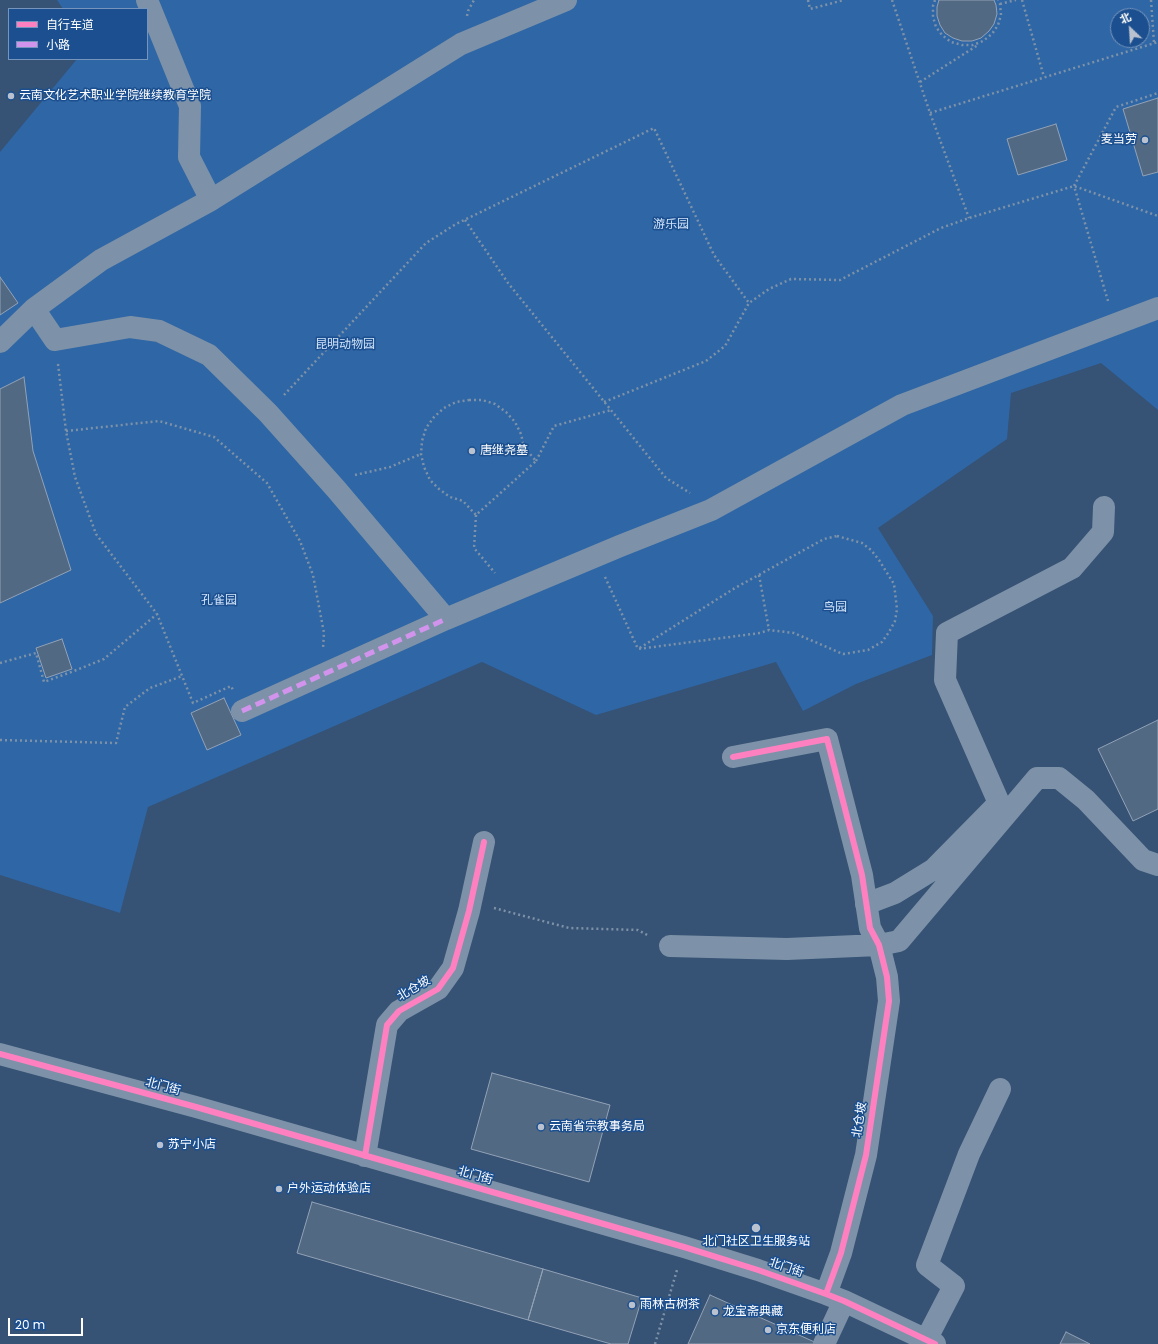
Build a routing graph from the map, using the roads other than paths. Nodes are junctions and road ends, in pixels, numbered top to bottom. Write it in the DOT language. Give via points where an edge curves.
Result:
graph roads {
  1 [pos="147,0"];
  2 [pos="566,0"];
  3 [pos="211,200"];
  4 [pos="1158,308"];
  5 [pos="34,309"];
  6 [pos="0,342"];
  7 [pos="1104,507"];
  8 [pos="446,619"];
  9 [pos="242,711"];
  10 [pos="733,757"];
  11 [pos="484,842"];
  12 [pos="1158,865"];
  13 [pos="866,904"];
  14 [pos="879,945"];
  15 [pos="670,946"];
  16 [pos="0,1054"];
  17 [pos="1000,1089"];
  18 [pos="365,1156"];
  19 [pos="835,1297"];
  20 [pos="930,1342"];
  21 [pos="824,1344"];
  1 -- 3 [label="street" via="190,106 189,157"];
  2 -- 3 [label="street" via="461,44"];
  3 -- 5 [label="street" via="101,260"];
  4 -- 8 [label="street" via="902,406 711,510"];
  5 -- 6 [label="street"];
  5 -- 8 [label="street" via="55,340 130,327 160,331 209,355 268,413"];
  7 -- 13 [label="street" via="1103,532 1072,568 947,633 945,680 999,803 934,869 895,893"];
  8 -- 9 [label="street"];
  10 -- 13 [label="street, 北仓坡" via="827,739 862,875"];
  11 -- 18 [label="street, 北仓坡" via="453,968 438,990 399,1011 387,1025"];
  12 -- 14 [label="street" via="1143,860 1086,800 1059,778 1037,778 899,941"];
  13 -- 14 [label="street, 北仓坡" via="870,928"];
  14 -- 15 [label="street" via="787,950"];
  14 -- 19 [label="street, 北仓坡" via="887,976 889,1001 866,1154 841,1253"];
  16 -- 18 [label="street, 北门街"];
  17 -- 20 [label="street" via="969,1154 927,1265 954,1286"];
  18 -- 19 [label="street, 北门街" via="684,1247"];
  19 -- 20 [label="street, 北门街"];
  19 -- 21 [label="street, 北仓坡"];
}
